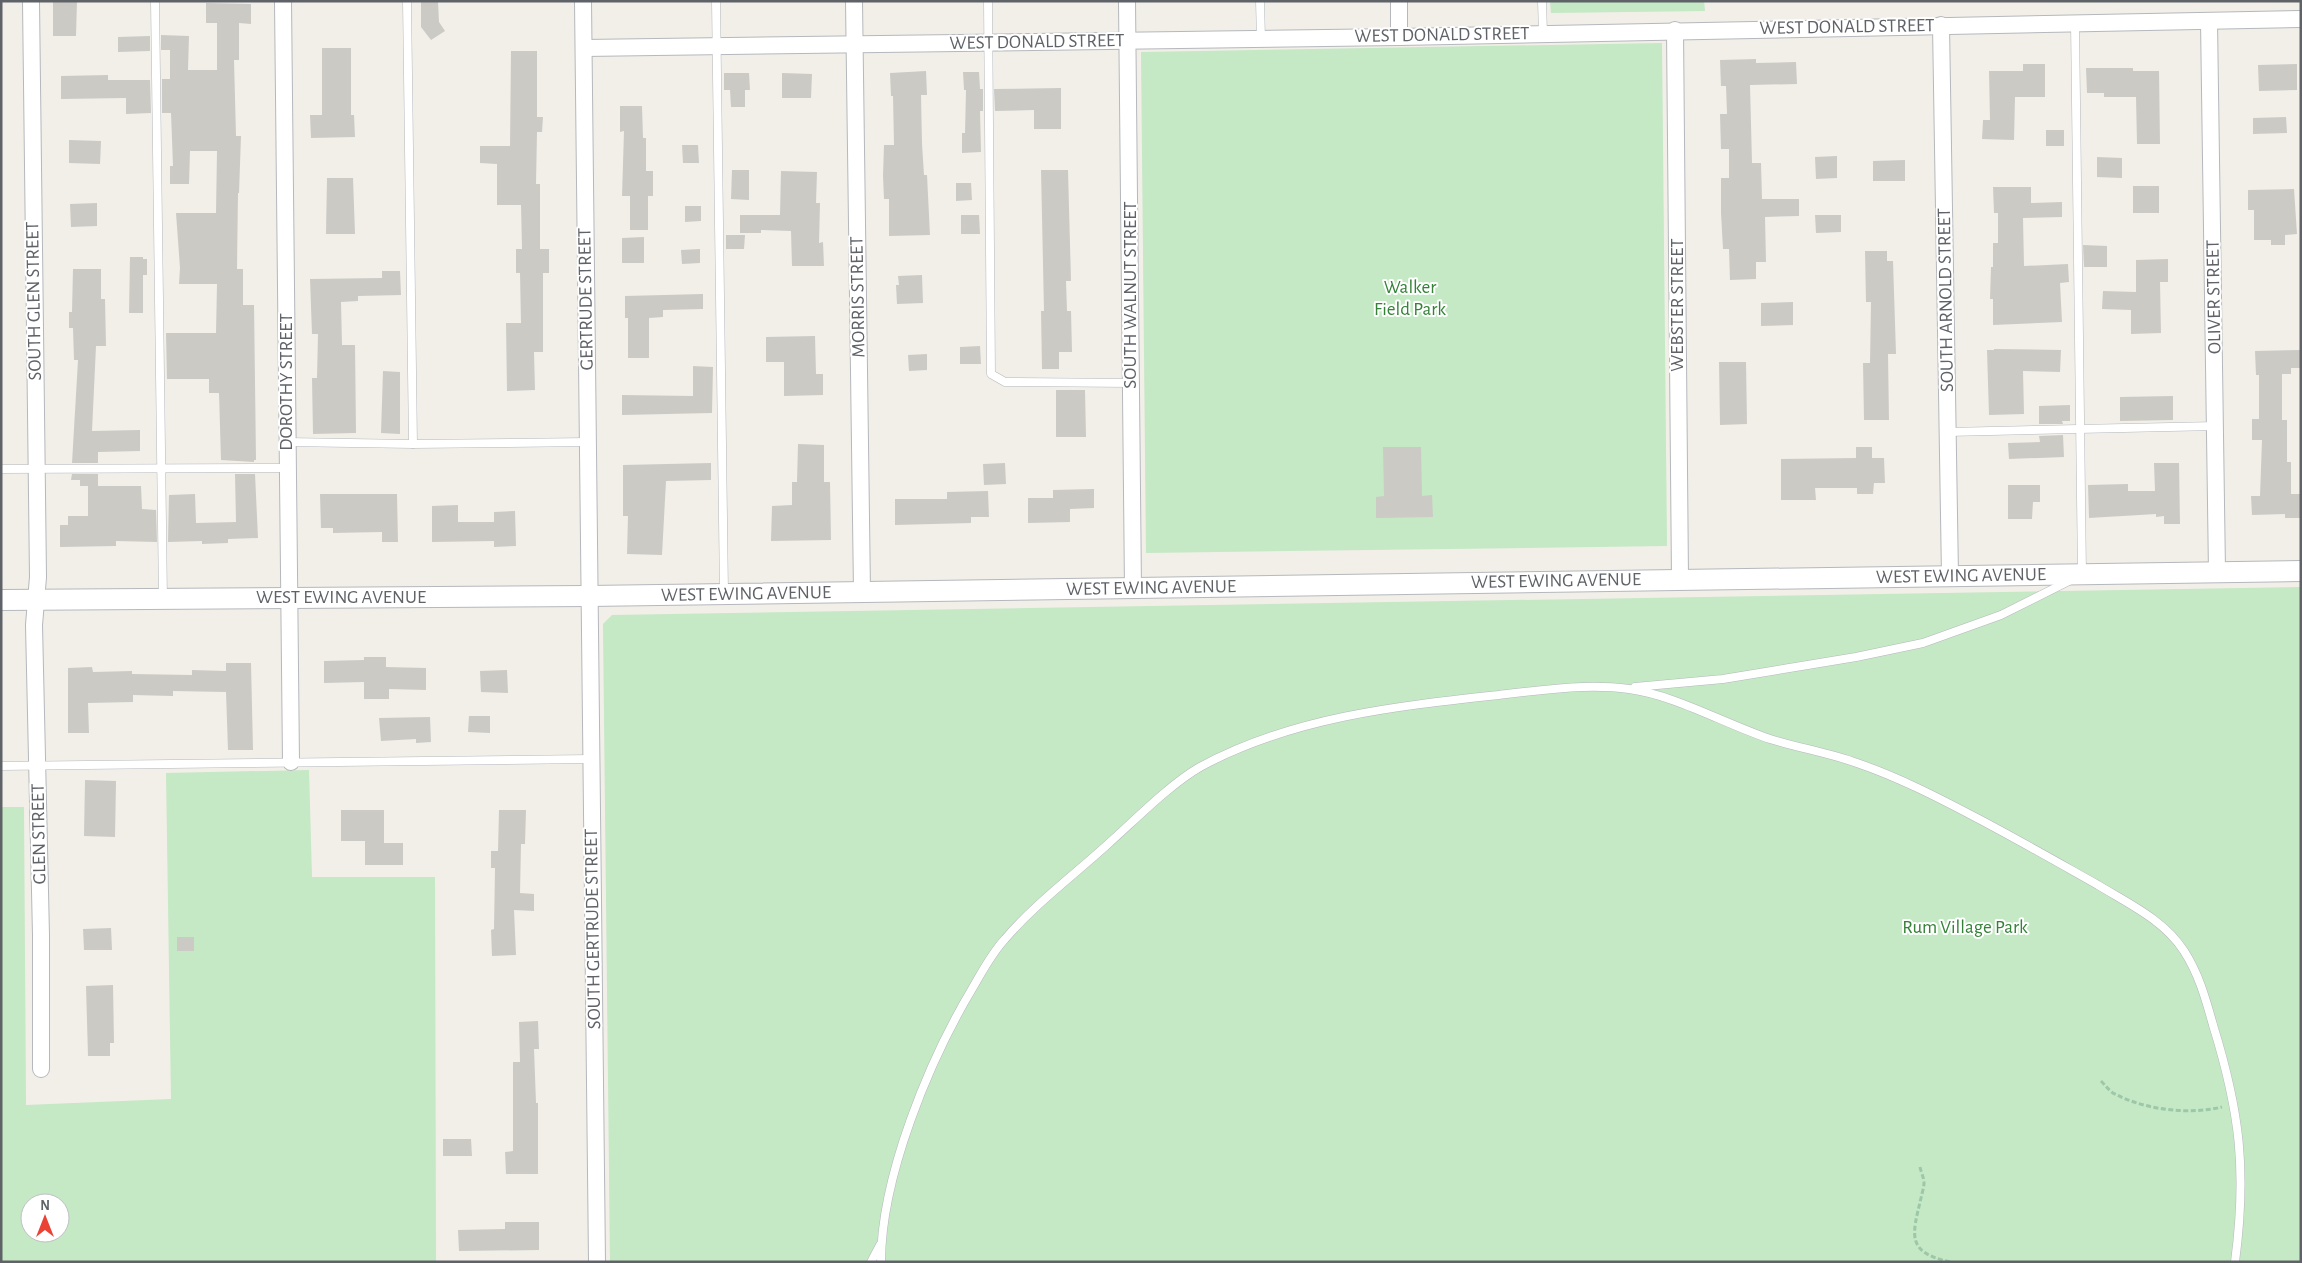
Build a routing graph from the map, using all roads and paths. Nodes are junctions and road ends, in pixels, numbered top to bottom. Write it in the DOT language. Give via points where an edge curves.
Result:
graph roads {
  1 [pos="31,1"];
  2 [pos="155,1"];
  3 [pos="283,1"];
  4 [pos="407,1"];
  5 [pos="583,1"];
  6 [pos="716,1"];
  7 [pos="854,1"];
  8 [pos="988,1"];
  9 [pos="1127,1"];
  10 [pos="1260,1"];
  11 [pos="1399,1"];
  12 [pos="1542,1"];
  13 [pos="2301,19"];
  14 [pos="2210,21"];
  15 [pos="2075,23"];
  16 [pos="1941,25"];
  17 [pos="1675,30"];
  18 [pos="1543,33"];
  19 [pos="1399,37"];
  20 [pos="1261,39"];
  21 [pos="1127,40"];
  22 [pos="989,43"];
  23 [pos="855,45"];
  24 [pos="716,46"];
  25 [pos="584,48"];
  26 [pos="1130,383"];
  27 [pos="2216,426"];
  28 [pos="2081,429"];
  29 [pos="1948,432"];
  30 [pos="287,442"];
  31 [pos="587,442"];
  32 [pos="413,444"];
  33 [pos="287,468"];
  34 [pos="36,469"];
  35 [pos="161,469"];
  36 [pos="1,470"];
  37 [pos="2301,571"];
  38 [pos="2217,572"];
  39 [pos="2082,574"];
  40 [pos="1950,576"];
  41 [pos="1680,579"];
  42 [pos="1133,589"];
  43 [pos="862,592"];
  44 [pos="724,595"];
  45 [pos="588,596"];
  46 [pos="289,598"];
  47 [pos="162,599"];
  48 [pos="1,600"];
  49 [pos="36,600"];
  50 [pos="1625,688"];
  51 [pos="590,759"];
  52 [pos="291,762"];
  53 [pos="37,765"];
  54 [pos="1,766"];
  55 [pos="41,1069"];
  56 [pos="2101,1081"];
  57 [pos="2234,1104"];
  58 [pos="1920,1167"];
  59 [pos="881,1243"];
  60 [pos="597,1262"];
  61 [pos="871,1262"];
  62 [pos="881,1262"];
  63 [pos="1950,1262"];
  64 [pos="2236,1262"];
  1 -- 34 [label="street, SOUTH GLEN STREET"];
  2 -- 35 [label="lane"];
  3 -- 30 [label="street, DOROTHY STREET"];
  4 -- 32 [label="lane"];
  5 -- 25 [label="street, GERTRUDE STREET"];
  6 -- 24 [label="lane"];
  7 -- 23 [label="street, MORRIS STREET"];
  8 -- 22 [label="lane"];
  9 -- 21 [label="street, SOUTH WALNUT STREET"];
  10 -- 20 [label="lane"];
  11 -- 19 [label="street"];
  12 -- 18 [label="lane"];
  13 -- 14 [label="street, WEST DONALD STREET"];
  14 -- 15 [label="street, WEST DONALD STREET"];
  14 -- 27 [label="street, OLIVER STREET"];
  15 -- 16 [label="street, WEST DONALD STREET"];
  15 -- 28 [label="lane"];
  16 -- 17 [label="street, WEST DONALD STREET"];
  16 -- 29 [label="street, SOUTH ARNOLD STREET"];
  17 -- 18 [label="street, WEST DONALD STREET"];
  17 -- 41 [label="street, WEBSTER STREET"];
  18 -- 19 [label="street, WEST DONALD STREET"];
  19 -- 20 [label="street, WEST DONALD STREET"];
  20 -- 21 [label="street, WEST DONALD STREET"];
  21 -- 22 [label="street, WEST DONALD STREET"];
  21 -- 26 [label="street, SOUTH WALNUT STREET"];
  22 -- 23 [label="street, WEST DONALD STREET"];
  22 -- 26 [label="lane" via="992,374 1005,382"];
  23 -- 24 [label="street, WEST DONALD STREET"];
  23 -- 43 [label="street, MORRIS STREET"];
  24 -- 25 [label="street, WEST DONALD STREET"];
  24 -- 44 [label="lane"];
  25 -- 31 [label="street, GERTRUDE STREET"];
  26 -- 42 [label="street, SOUTH WALNUT STREET"];
  27 -- 28 [label="lane"];
  27 -- 38 [label="street, OLIVER STREET"];
  28 -- 29 [label="lane"];
  28 -- 39 [label="lane"];
  29 -- 40 [label="street, SOUTH ARNOLD STREET"];
  30 -- 32 [label="lane"];
  30 -- 33 [label="street, DOROTHY STREET"];
  31 -- 32 [label="lane"];
  31 -- 45 [label="street, GERTRUDE STREET"];
  33 -- 35 [label="lane"];
  33 -- 46 [label="street, DOROTHY STREET"];
  34 -- 35 [label="lane"];
  34 -- 36 [label="lane"];
  34 -- 49 [label="street, SOUTH GLEN STREET"];
  35 -- 47 [label="lane"];
  37 -- 38 [label="street, WEST EWING AVENUE"];
  38 -- 39 [label="street, WEST EWING AVENUE"];
  39 -- 40 [label="street, WEST EWING AVENUE"];
  39 -- 50 [label="lane" via="2001,615 1923,643 1732,677"];
  40 -- 41 [label="street, WEST EWING AVENUE"];
  41 -- 42 [label="street, WEST EWING AVENUE"];
  42 -- 43 [label="street, WEST EWING AVENUE"];
  43 -- 44 [label="street, WEST EWING AVENUE"];
  44 -- 45 [label="street, WEST EWING AVENUE"];
  45 -- 46 [label="street, WEST EWING AVENUE"];
  45 -- 51 [label="street, SOUTH GERTRUDE STREET"];
  46 -- 47 [label="street, WEST EWING AVENUE"];
  46 -- 52 [label="street, DOROTHY STREET"];
  47 -- 49 [label="street, WEST EWING AVENUE"];
  48 -- 49 [label="street, WEST EWING AVENUE"];
  49 -- 53 [label="street, GLEN STREET"];
  50 -- 57 [label="lane" via="1881,772 1929,793 2042,852 2150,916 2174,938 2193,967 2224,1059"];
  50 -- 59 [label="lane" via="1526,692 1371,710 1315,722 1195,770 1020,923 989,959 956,1016 910,1124 892,1185"];
  51 -- 52 [label="lane"];
  51 -- 60 [label="street, SOUTH GERTRUDE STREET"];
  52 -- 53 [label="lane"];
  53 -- 54 [label="lane"];
  53 -- 55 [label="street, GLEN STREET" via="42,935"];
  56 -- 57 [label="path" via="2113,1094 2141,1105 2209,1110"];
  57 -- 64 [label="lane" via="2242,1154"];
  58 -- 63 [label="path" via="1924,1182 1915,1222 1916,1243 1930,1257"];
  59 -- 61 [label="lane"];
  59 -- 62 [label="lane"];
}
